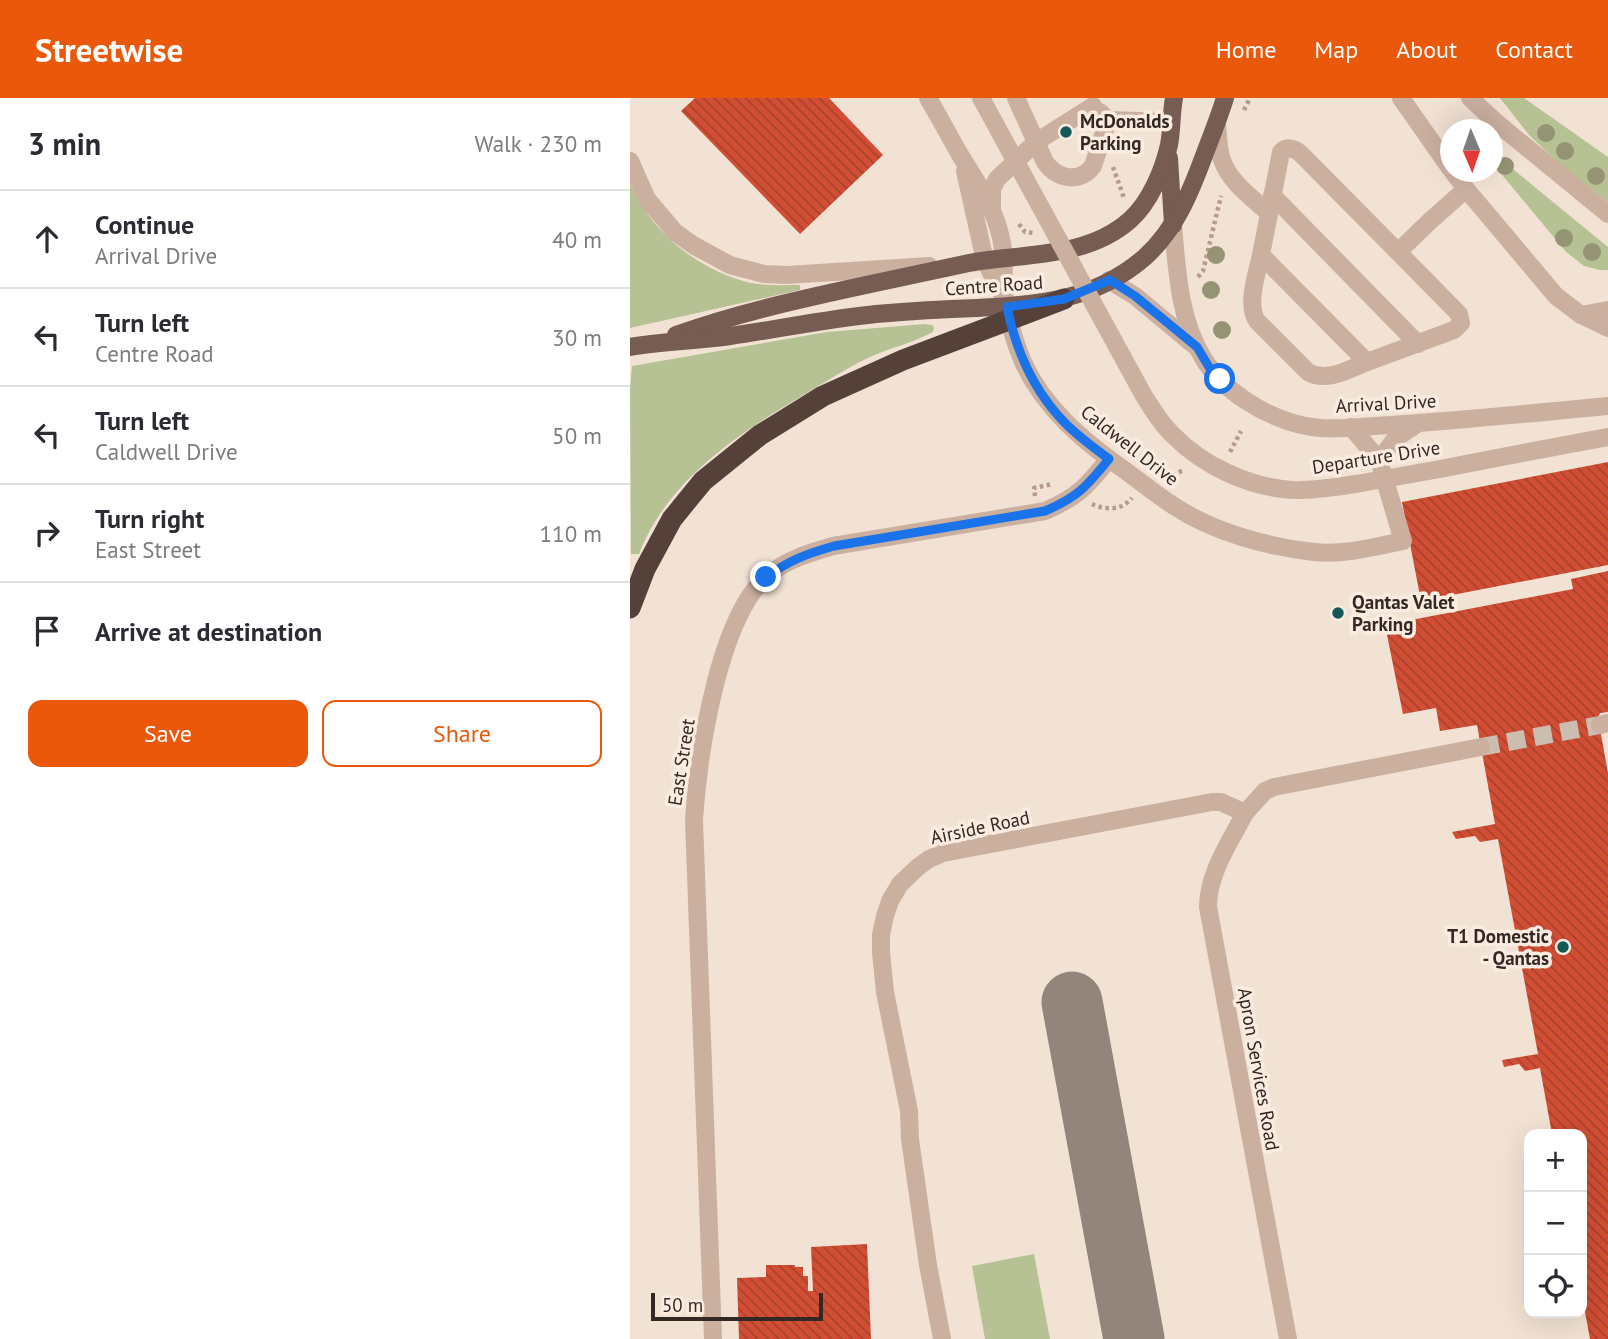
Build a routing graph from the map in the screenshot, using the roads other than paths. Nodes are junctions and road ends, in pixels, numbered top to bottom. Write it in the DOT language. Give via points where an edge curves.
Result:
graph roads {
  1 [pos="928,98"];
  2 [pos="981,98"];
  3 [pos="1016,98"];
  4 [pos="1164,98"];
  5 [pos="1174,98"];
  6 [pos="1225,98"];
  7 [pos="1401,98"];
  8 [pos="1470,98"];
  9 [pos="1481,98"];
  10 [pos="1092,102"];
  11 [pos="1494,119"];
  12 [pos="1495,119"];
  13 [pos="1108,120"];
  14 [pos="1170,122"];
  15 [pos="1217,123"];
  16 [pos="1503,127"];
  17 [pos="1036,142"];
  18 [pos="1169,144"];
  19 [pos="1440,153"];
  20 [pos="961,156"];
  21 [pos="630,161"];
  22 [pos="1461,182"];
  23 [pos="1466,189"];
  24 [pos="1270,204"];
  25 [pos="993,209"];
  26 [pos="1608,214"];
  27 [pos="1172,225"];
  28 [pos="1398,252"];
  29 [pos="1261,254"];
  30 [pos="1004,258"];
  31 [pos="977,262"];
  32 [pos="1110,280"];
  33 [pos="1064,299"];
  34 [pos="1007,309"];
  35 [pos="1608,313"];
  36 [pos="1581,314"];
  37 [pos="1608,328"];
  38 [pos="657,343"];
  39 [pos="1418,344"];
  40 [pos="630,347"];
  41 [pos="1197,347"];
  42 [pos="1367,362"];
  43 [pos="1608,406"];
  44 [pos="1419,423"];
  45 [pos="1350,427"];
  46 [pos="1608,437"];
  47 [pos="1109,459"];
  48 [pos="1380,460"];
  49 [pos="630,608"];
  50 [pos="1481,747"];
  51 [pos="1245,813"];
  52 [pos="712,1339"];
  53 [pos="942,1339"];
  54 [pos="1288,1339"];
  1 -- 20 [label="street, Caldwell Drive"];
  2 -- 46 [label="street, Departure Drive, bridge" via="1144,396 1173,435 1213,465 1274,487 1331,488"];
  3 -- 17 [label="street"];
  4 -- 14 [label="main road"];
  5 -- 14 [label="main road, Centre Road"];
  6 -- 15 [label="main road, Centre Road"];
  7 -- 19 [label="street"];
  8 -- 11 [label="street"];
  9 -- 12 [label="street"];
  10 -- 13 [label="street"];
  10 -- 17 [label="street"];
  13 -- 14 [label="street"];
  13 -- 17 [label="street" via="1093,166 1083,175 1064,177 1050,169"];
  14 -- 18 [label="main road, Centre Road"];
  15 -- 24 [label="street" via="1228,173 1238,185"];
  15 -- 27 [label="main road, Centre Road"];
  16 -- 26 [label="street"];
  17 -- 25 [label="street" via="995,182"];
  18 -- 27 [label="main road, Arrival Drive"];
  18 -- 30 [label="main road, Centre Road" via="1147,198 1121,227 1080,247"];
  20 -- 25 [label="street, Caldwell Drive"];
  20 -- 31 [label="street, Caldwell Drive"];
  21 -- 31 [label="street" via="647,199 676,232 711,256 741,269 787,275"];
  22 -- 23 [label="street"];
  23 -- 28 [label="street"];
  23 -- 36 [label="street" via="1556,296"];
  24 -- 28 [label="street" via="1281,152 1296,150"];
  24 -- 29 [label="street"];
  24 -- 39 [label="street"];
  25 -- 30 [label="street, Caldwell Drive"];
  27 -- 32 [label="main road, Centre Road" via="1146,256"];
  27 -- 41 [label="street, Arrival Drive" via="1182,304"];
  28 -- 39 [label="street" via="1460,318 1454,330"];
  29 -- 42 [label="street"];
  29 -- 42 [label="street" via="1252,303 1257,321 1315,376"];
  30 -- 31 [label="main road, Centre Road"];
  30 -- 34 [label="street, Caldwell Drive"];
  31 -- 34 [label="street, Caldwell Drive"];
  31 -- 38 [label="main road, Centre Road" via="794,300"];
  32 -- 33 [label="main road, Centre Road"];
  32 -- 41 [label="street, Arrival Drive"];
  33 -- 34 [label="highway"];
  34 -- 38 [label="main road, Centre Road" via="868,315"];
  34 -- 47 [label="street, Caldwell Drive" via="1023,360 1040,391 1066,424"];
  34 -- 49 [label="highway" via="823,396 760,435 703,481 672,519"];
  35 -- 36 [label="street"];
  36 -- 37 [label="street"];
  38 -- 40 [label="main road, Centre Road"];
  39 -- 42 [label="street"];
  41 -- 45 [label="street, Arrival Drive" via="1209,367 1243,399 1303,426"];
  43 -- 44 [label="street, Arrival Drive"];
  44 -- 45 [label="street, Arrival Drive"];
  44 -- 48 [label="street" via="1396,438"];
  45 -- 48 [label="street"];
  47 -- 48 [label="street, Caldwell Drive" via="1175,507 1216,527 1261,542 1317,552 1403,541"];
  47 -- 52 [label="street, East Street" via="1079,492 1045,511 807,554 766,577 739,615 716,685 696,785 694,820"];
  50 -- 51 [label="street" via="1274,787"];
  51 -- 53 [label="street, Airside Road" via="1216,801 943,853 918,867 895,892 881,935 881,966 909,1111"];
  51 -- 54 [label="street, Apron Services Road" via="1214,875 1208,908"];
}
